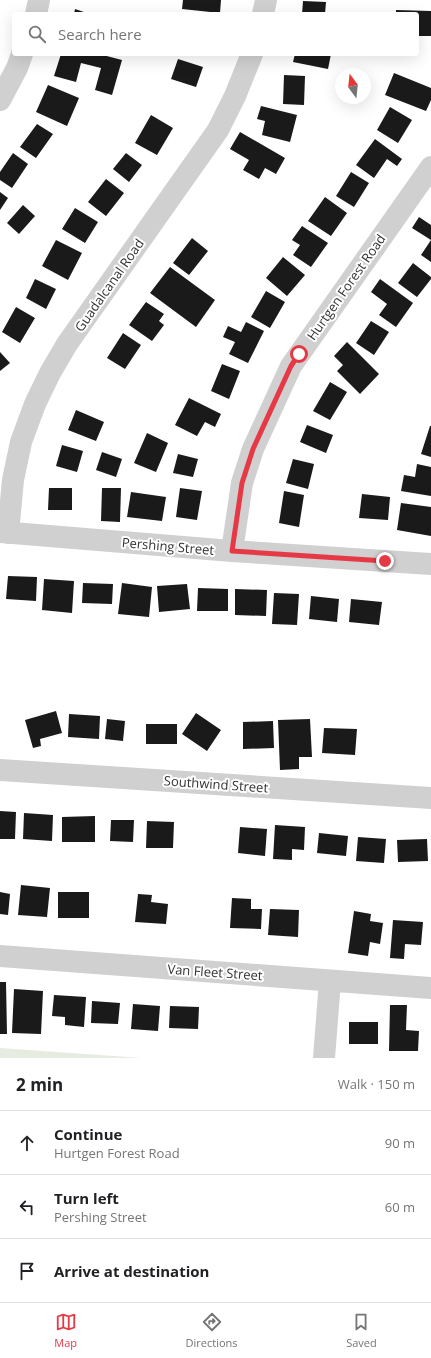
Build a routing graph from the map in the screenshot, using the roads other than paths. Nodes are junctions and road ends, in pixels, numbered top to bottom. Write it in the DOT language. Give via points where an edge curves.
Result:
graph roads {
  1 [pos="39,0"];
  2 [pos="266,0"];
  3 [pos="36,12"];
  4 [pos="263,12"];
  5 [pos="21,56"];
  6 [pos="251,56"];
  7 [pos="0,100"];
  8 [pos="431,167"];
  9 [pos="4,532"];
  10 [pos="232,551"];
  11 [pos="431,564"];
  12 [pos="0,770"];
  13 [pos="431,798"];
  14 [pos="0,956"];
  15 [pos="330,981"];
  16 [pos="431,988"];
  17 [pos="324,1058"];
  1 -- 3 [label="street"];
  2 -- 4 [label="street"];
  5 -- 7 [label="street"];
  6 -- 9 [label="street, Guadalcanal Road" via="218,130 67,344 38,397 21,442"];
  8 -- 10 [label="street, Hurtgen Forest Road" via="291,366 253,449 242,483"];
  9 -- 10 [label="street, Pershing Street"];
  10 -- 11 [label="street, Pershing Street"];
  12 -- 13 [label="street, Southwind Street"];
  14 -- 15 [label="street, Van Fleet Street"];
  15 -- 16 [label="street, Van Fleet Street"];
  15 -- 17 [label="street"];
}
